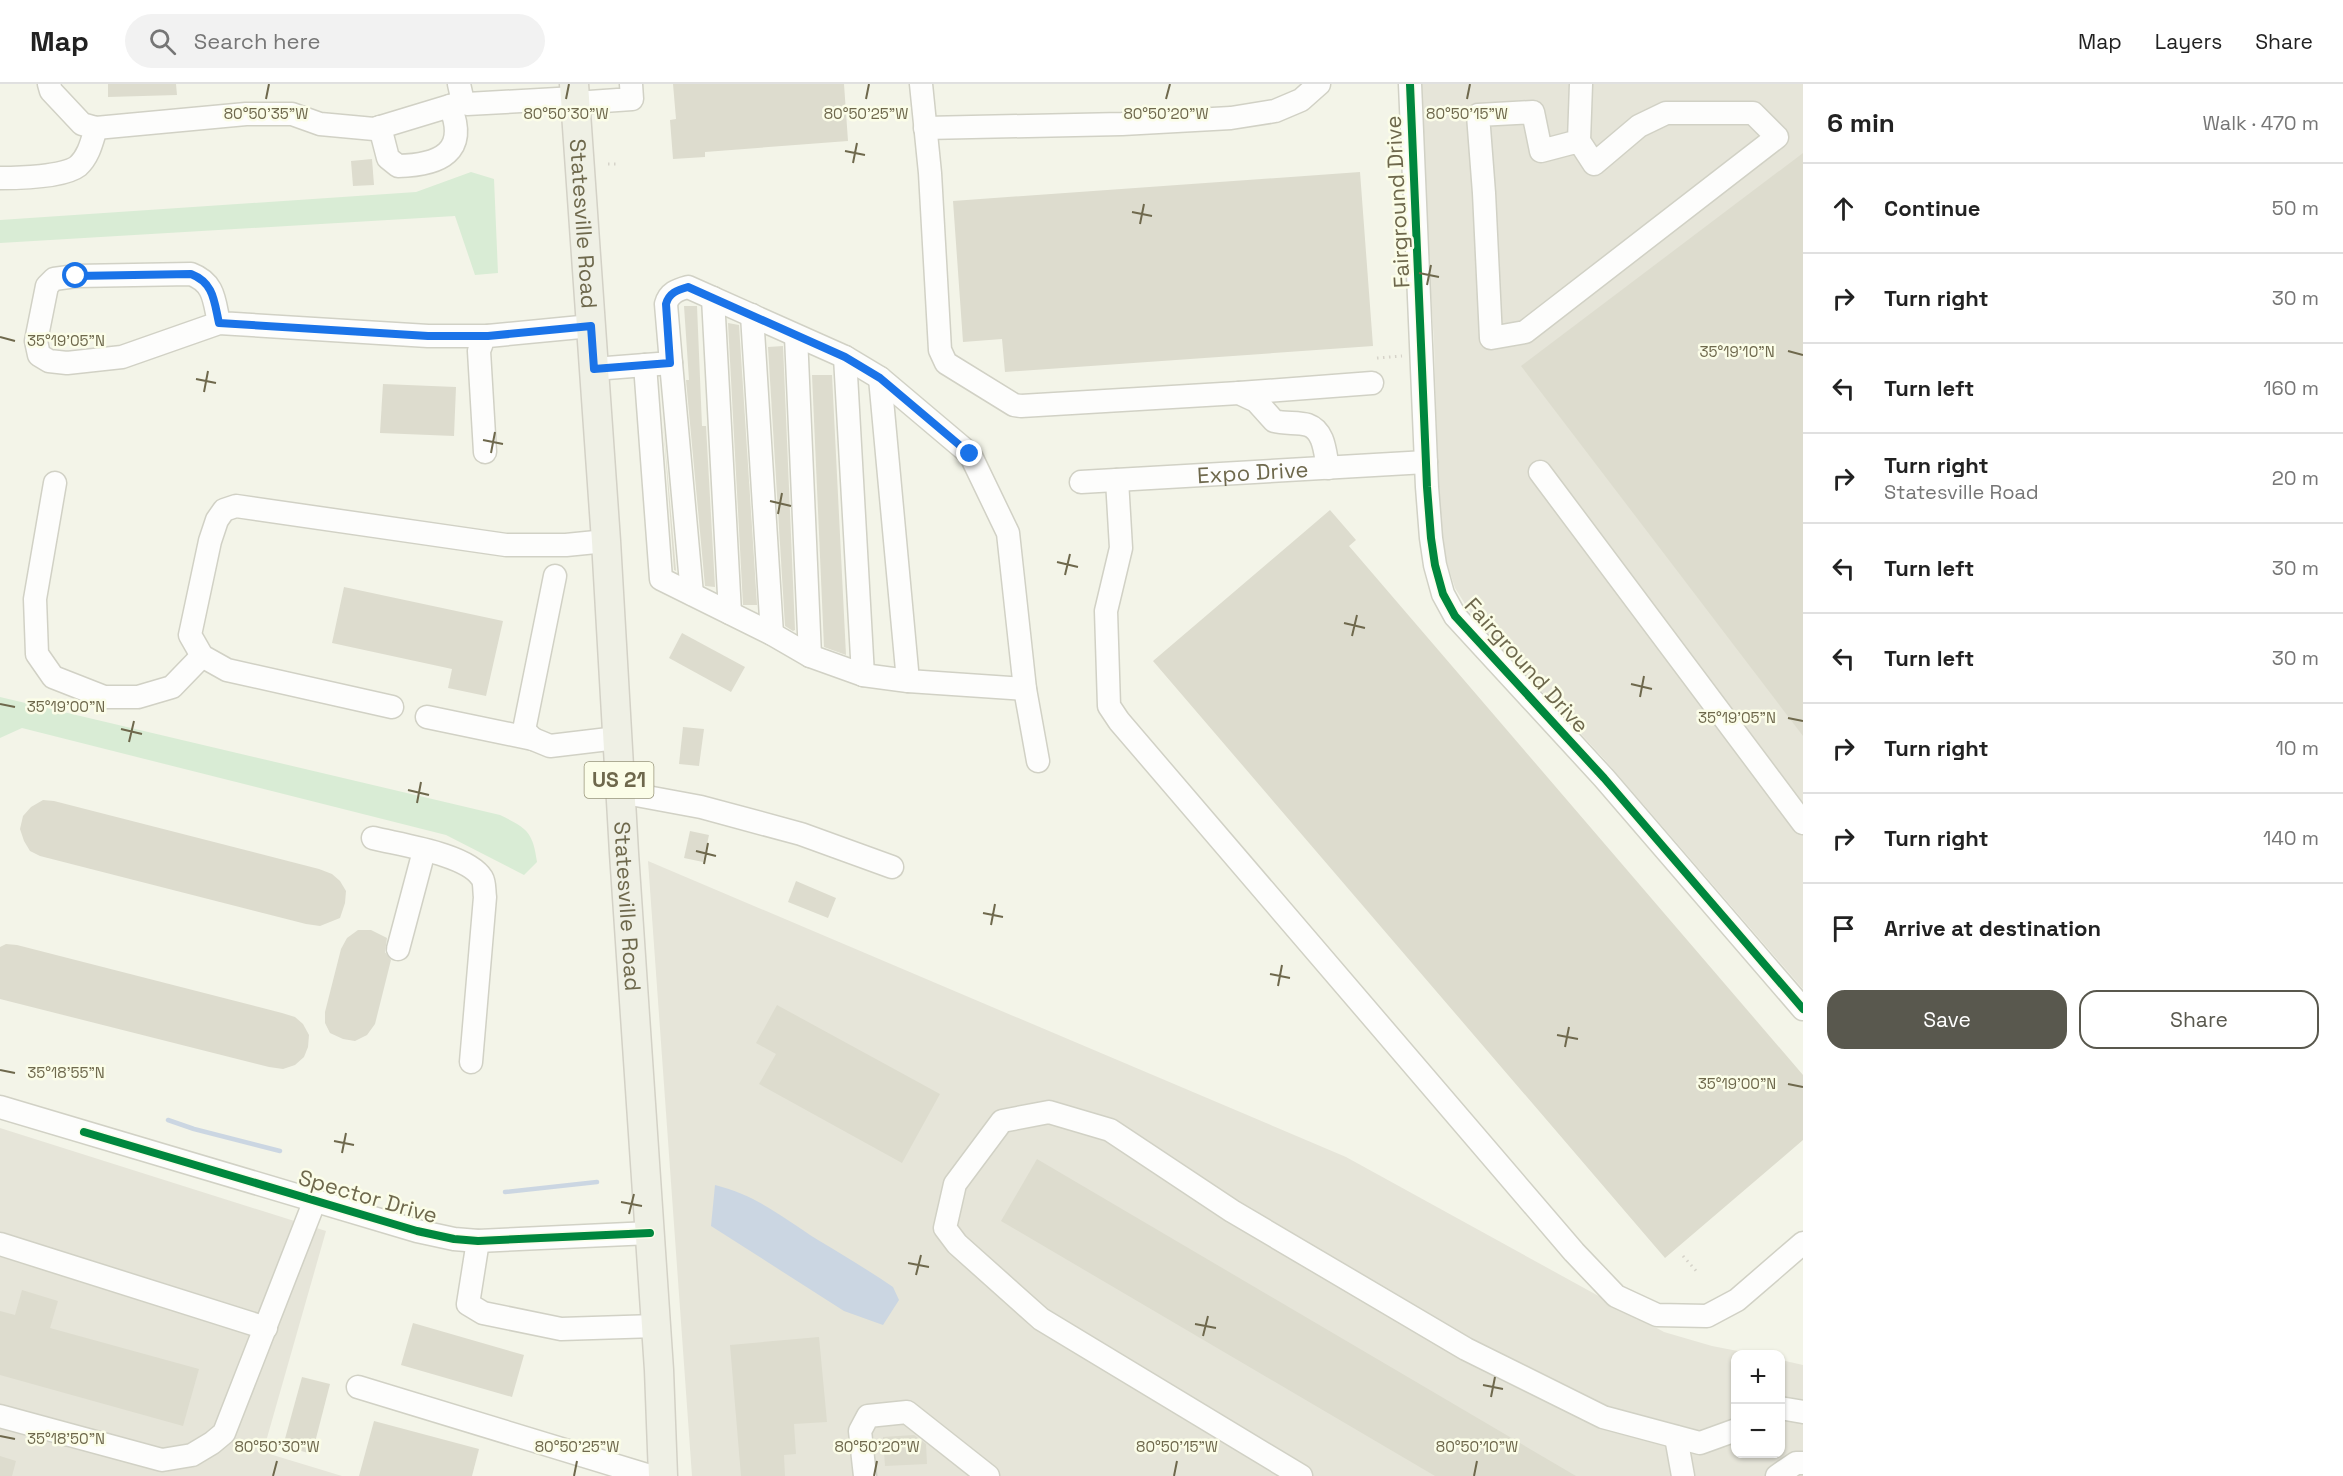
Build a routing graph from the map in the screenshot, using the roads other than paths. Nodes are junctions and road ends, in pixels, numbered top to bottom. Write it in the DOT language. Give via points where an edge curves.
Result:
graph roads {
  1 [pos="49,84"];
  2 [pos="631,84"];
  3 [pos="921,84"];
  4 [pos="1319,84"];
  5 [pos="1410,84"];
  6 [pos="1581,84"];
  7 [pos="574,95"];
  8 [pos="457,97"];
  9 [pos="96,128"];
  10 [pos="380,128"];
  11 [pos="925,128"];
  12 [pos="1580,141"];
  13 [pos="0,178"];
  14 [pos="713,298"];
  15 [pos="752,315"];
  16 [pos="219,323"];
  17 [pos="591,326"];
  18 [pos="488,336"];
  19 [pos="796,336"];
  20 [pos="845,357"];
  21 [pos="670,363"];
  22 [pos="645,365"];
  23 [pos="594,369"];
  24 [pos="880,378"];
  25 [pos="1372,383"];
  26 [pos="1239,393"];
  27 [pos="485,452"];
  28 [pos="1426,462"];
  29 [pos="1328,468"];
  30 [pos="1540,472"];
  31 [pos="1117,480"];
  32 [pos="55,483"];
  33 [pos="1081,483"];
  34 [pos="606,541"];
  35 [pos="555,576"];
  36 [pos="692,594"];
  37 [pos="729,613"];
  38 [pos="772,634"];
  39 [pos="202,656"];
  40 [pos="810,656"];
  41 [pos="863,675"];
  42 [pos="908,681"];
  43 [pos="1025,689"];
  44 [pos="392,707"];
  45 [pos="427,717"];
  46 [pos="617,738"];
  47 [pos="533,739"];
  48 [pos="1038,760"];
  49 [pos="620,792"];
  50 [pos="1803,824"];
  51 [pos="373,838"];
  52 [pos="424,851"];
  53 [pos="892,867"];
  54 [pos="398,949"];
  55 [pos="1803,1009"];
  56 [pos="471,1062"];
  57 [pos="0,1107"];
  58 [pos="315,1200"];
  59 [pos="650,1233"];
  60 [pos="478,1241"];
  61 [pos="1803,1243"];
  62 [pos="0,1244"];
  63 [pos="656,1326"];
  64 [pos="266,1328"];
  65 [pos="358,1387"];
  66 [pos="1785,1409"];
  67 [pos="1803,1412"];
  68 [pos="0,1416"];
  69 [pos="1731,1432"];
  70 [pos="1676,1437"];
  71 [pos="1803,1462"];
  72 [pos="650,1476"];
  73 [pos="663,1476"];
  74 [pos="865,1476"];
  75 [pos="988,1476"];
  76 [pos="1301,1476"];
  77 [pos="1683,1476"];
  78 [pos="1777,1476"];
  1 -- 9 [label="street" via="82,124"];
  2 -- 7 [label="street" via="632,99"];
  3 -- 11 [label="street"];
  4 -- 11 [label="street" via="1301,100 1275,111 1231,118"];
  5 -- 28 [label="street, Fairground Drive"];
  6 -- 12 [label="street"];
  7 -- 8 [label="street" via="467,104"];
  7 -- 17 [label="main road, Statesville Road / US 21"];
  8 -- 10 [label="street"];
  8 -- 10 [label="street" via="457,139 446,155 419,165 398,166 388,158"];
  9 -- 10 [label="street" via="246,114 292,114 320,124"];
  9 -- 13 [label="street" via="89,151 77,166 42,177"];
  11 -- 26 [label="street" via="940,350 946,363 1021,406"];
  12 -- 12 [label="street" via="1594,164 1639,126 1666,113 1753,113 1777,137 1525,332 1491,338 1478,115 1533,111 1541,151"];
  14 -- 15 [label="street"];
  14 -- 21 [label="street" via="688,287 668,297"];
  14 -- 37 [label="street"];
  15 -- 19 [label="street"];
  15 -- 38 [label="street"];
  16 -- 16 [label="street" via="122,357 67,363 39,356 36,341 47,286 54,279 76,276 191,274 210,288"];
  16 -- 18 [label="street"];
  17 -- 18 [label="street"];
  17 -- 23 [label="main road, Statesville Road / US 21"];
  18 -- 27 [label="street" via="479,351"];
  19 -- 20 [label="street"];
  19 -- 40 [label="street"];
  20 -- 24 [label="street"];
  20 -- 41 [label="street"];
  21 -- 22 [label="street"];
  21 -- 36 [label="street"];
  22 -- 23 [label="street"];
  22 -- 36 [label="street" via="661,579"];
  23 -- 34 [label="main road, Statesville Road / US 21"];
  24 -- 42 [label="street"];
  24 -- 43 [label="street" via="970,454 1008,533"];
  25 -- 26 [label="street"];
  26 -- 29 [label="street" via="1256,401 1274,421 1309,425 1315,430 1322,438"];
  28 -- 29 [label="street, Expo Drive"];
  28 -- 55 [label="street, Fairground Drive" via="1435,565 1443,594 1455,616 1604,778"];
  29 -- 31 [label="street, Expo Drive"];
  30 -- 50 [label="street"];
  31 -- 33 [label="street, Expo Drive"];
  31 -- 61 [label="street" via="1121,548 1106,611 1109,705 1574,1252 1616,1296 1657,1315 1707,1316 1737,1300"];
  32 -- 39 [label="street" via="34,599 37,654 53,677 104,697 138,697 172,687"];
  34 -- 39 [label="street" via="506,545 236,506 224,510 210,541 190,635"];
  34 -- 46 [label="main road, Statesville Road / US 21"];
  35 -- 47 [label="street" via="524,730"];
  36 -- 37 [label="street"];
  37 -- 38 [label="street"];
  38 -- 40 [label="street"];
  39 -- 44 [label="street" via="227,670"];
  40 -- 41 [label="street"];
  41 -- 42 [label="street"];
  42 -- 43 [label="street"];
  43 -- 48 [label="street"];
  45 -- 47 [label="street"];
  46 -- 47 [label="street" via="550,746"];
  46 -- 49 [label="main road, Statesville Road / US 21"];
  49 -- 53 [label="street" via="701,807 801,834"];
  49 -- 59 [label="main road, Statesville Road / US 21"];
  51 -- 52 [label="street"];
  52 -- 54 [label="street"];
  52 -- 56 [label="street" via="471,867 483,880 485,897"];
  57 -- 58 [label="street, Spector Drive"];
  58 -- 60 [label="street, Spector Drive" via="417,1231"];
  58 -- 64 [label="street"];
  59 -- 60 [label="street, Spector Drive"];
  59 -- 63 [label="main road, Statesville Road / US 21"];
  60 -- 63 [label="street" via="468,1304 483,1313 561,1329"];
  62 -- 64 [label="street"];
  63 -- 73 [label="main road, Statesville Road / US 21"];
  64 -- 68 [label="street" via="224,1433 192,1455 162,1460 141,1456"];
  65 -- 72 [label="street"];
  66 -- 67 [label="street"];
  69 -- 70 [label="street" via="1700,1443"];
  70 -- 76 [label="street" via="1603,1417 1466,1349 1232,1211 1110,1130 1049,1112 1002,1121 955,1184 945,1228 957,1244 1041,1319"];
  70 -- 77 [label="street"];
  71 -- 78 [label="street"];
  74 -- 75 [label="street" via="860,1431 868,1416 907,1412"];
}
